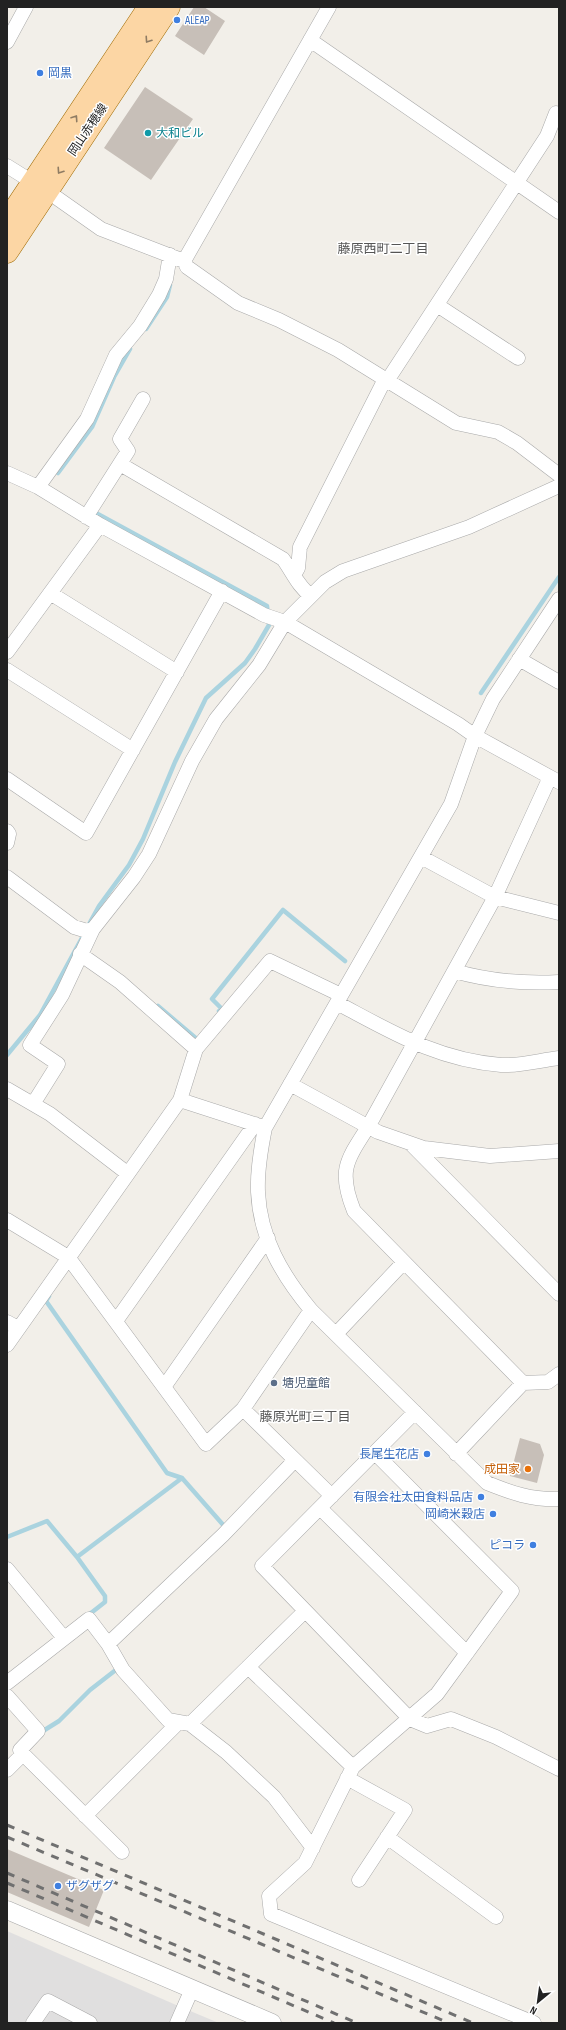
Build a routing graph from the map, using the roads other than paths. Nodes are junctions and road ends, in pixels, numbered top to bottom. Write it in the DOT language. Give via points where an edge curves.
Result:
graph roads {
  1 [pos="25,7"];
  2 [pos="149,7"];
  3 [pos="169,7"];
  4 [pos="329,7"];
  5 [pos="310,40"];
  6 [pos="7,42"];
  7 [pos="559,115"];
  8 [pos="7,166"];
  9 [pos="517,182"];
  10 [pos="40,186"];
  11 [pos="559,212"];
  12 [pos="7,221"];
  13 [pos="7,252"];
  14 [pos="170,255"];
  15 [pos="184,261"];
  16 [pos="437,305"];
  17 [pos="518,358"];
  18 [pos="386,380"];
  19 [pos="143,399"];
  20 [pos="120,464"];
  21 [pos="7,473"];
  22 [pos="559,475"];
  23 [pos="559,486"];
  24 [pos="38,487"];
  25 [pos="86,516"];
  26 [pos="100,525"];
  27 [pos="294,575"];
  28 [pos="222,591"];
  29 [pos="50,593"];
  30 [pos="311,596"];
  31 [pos="559,599"];
  32 [pos="275,619"];
  33 [pos="7,652"];
  34 [pos="519,659"];
  35 [pos="7,670"];
  36 [pos="177,672"];
  37 [pos="559,682"];
  38 [pos="475,736"];
  39 [pos="133,750"];
  40 [pos="7,779"];
  41 [pos="554,779"];
  42 [pos="7,830"];
  43 [pos="7,843"];
  44 [pos="421,857"];
  45 [pos="7,877"];
  46 [pos="495,897"];
  47 [pos="559,914"];
  48 [pos="86,930"];
  49 [pos="82,951"];
  50 [pos="454,971"];
  51 [pos="559,982"];
  52 [pos="339,999"];
  53 [pos="414,1044"];
  54 [pos="196,1049"];
  55 [pos="559,1058"];
  56 [pos="290,1084"];
  57 [pos="7,1089"];
  58 [pos="180,1100"];
  59 [pos="33,1104"];
  60 [pos="260,1126"];
  61 [pos="368,1127"];
  62 [pos="410,1143"];
  63 [pos="559,1151"];
  64 [pos="127,1173"];
  65 [pos="7,1220"];
  66 [pos="268,1238"];
  67 [pos="68,1257"];
  68 [pos="404,1262"];
  69 [pos="559,1294"];
  70 [pos="311,1310"];
  71 [pos="116,1321"];
  72 [pos="12,1325"];
  73 [pos="336,1334"];
  74 [pos="7,1345"];
  75 [pos="559,1374"];
  76 [pos="523,1383"];
  77 [pos="164,1387"];
  78 [pos="243,1409"];
  79 [pos="415,1412"];
  80 [pos="375,1453"];
  81 [pos="456,1454"];
  82 [pos="295,1460"];
  83 [pos="332,1496"];
  84 [pos="559,1499"];
  85 [pos="320,1508"];
  86 [pos="7,1569"];
  87 [pos="305,1610"];
  88 [pos="64,1638"];
  89 [pos="108,1644"];
  90 [pos="467,1653"];
  91 [pos="248,1667"];
  92 [pos="7,1683"];
  93 [pos="7,1696"];
  94 [pos="410,1719"];
  95 [pos="184,1723"];
  96 [pos="23,1754"];
  97 [pos="559,1769"];
  98 [pos="7,1770"];
  99 [pos="350,1772"];
  100 [pos="85,1816"];
  101 [pos="387,1837"];
  102 [pos="313,1848"];
  103 [pos="122,1852"];
  104 [pos="359,1880"];
  105 [pos="7,1910"];
  106 [pos="496,1917"];
  107 [pos="192,1989"];
  108 [pos="33,2023"];
  109 [pos="90,2023"];
  110 [pos="177,2023"];
  111 [pos="272,2023"];
  112 [pos="534,2023"];
  1 -- 6 [label="street"];
  10 -- 2 [label="main road, 岡山赤穂線, one-way"];
  3 -- 10 [label="main road, 岡山赤穂線, one-way"];
  4 -- 5 [label="street"];
  5 -- 9 [label="street"];
  5 -- 15 [label="street"];
  7 -- 9 [label="street" via="556,113 547,136"];
  8 -- 10 [label="street"];
  9 -- 11 [label="street"];
  9 -- 16 [label="street"];
  10 -- 12 [label="main road, 岡山赤穂線"];
  10 -- 13 [label="main road, 岡山赤穂線"];
  10 -- 14 [label="street" via="101,229"];
  14 -- 15 [label="street"];
  14 -- 24 [label="street" via="166,279 159,295 140,326 116,355 87,419"];
  15 -- 18 [label="street" via="187,267 238,303 279,320 338,350"];
  16 -- 17 [label="street"];
  16 -- 18 [label="street"];
  18 -- 22 [label="street" via="456,424 498,432"];
  18 -- 27 [label="street" via="300,547 298,568"];
  19 -- 20 [label="street" via="120,438 128,451"];
  20 -- 25 [label="street"];
  20 -- 27 [label="street" via="283,559"];
  21 -- 24 [label="street"];
  23 -- 30 [label="street" via="469,527 343,571 325,582"];
  24 -- 25 [label="street"];
  25 -- 26 [label="street"];
  26 -- 28 [label="street"];
  26 -- 29 [label="street"];
  27 -- 30 [label="street" via="300,588"];
  28 -- 32 [label="street"];
  28 -- 36 [label="street"];
  29 -- 33 [label="street"];
  29 -- 36 [label="street"];
  30 -- 32 [label="street"];
  31 -- 34 [label="street"];
  32 -- 38 [label="street"];
  32 -- 48 [label="street" via="259,665 216,719 192,761 149,854 134,877"];
  34 -- 37 [label="street"];
  34 -- 38 [label="street" via="493,699"];
  35 -- 39 [label="street"];
  36 -- 39 [label="street"];
  38 -- 41 [label="street"];
  38 -- 44 [label="street" via="451,804"];
  39 -- 40 [label="street" via="86,833"];
  41 -- 46 [label="street"];
  42 -- 43 [label="street"];
  44 -- 46 [label="street"];
  44 -- 52 [label="street"];
  45 -- 48 [label="street"];
  46 -- 47 [label="street"];
  46 -- 50 [label="street"];
  48 -- 49 [label="street"];
  49 -- 54 [label="street"];
  49 -- 59 [label="street" via="62,995 30,1045 58,1064"];
  50 -- 51 [label="street" via="503,981"];
  50 -- 53 [label="street"];
  52 -- 53 [label="street"];
  52 -- 54 [label="street" via="270,962"];
  52 -- 56 [label="street"];
  53 -- 55 [label="street" via="453,1058 503,1065"];
  53 -- 61 [label="street"];
  54 -- 58 [label="street"];
  56 -- 60 [label="street"];
  56 -- 61 [label="street"];
  57 -- 59 [label="street"];
  58 -- 60 [label="street"];
  58 -- 64 [label="street"];
  59 -- 64 [label="street"];
  60 -- 66 [label="street" via="258,1192"];
  60 -- 71 [label="street"];
  61 -- 62 [label="street"];
  61 -- 68 [label="street" via="351,1153 346,1170 346,1189 354,1211"];
  62 -- 63 [label="street" via="424,1148 490,1156"];
  62 -- 69 [label="street"];
  64 -- 67 [label="street"];
  65 -- 67 [label="street"];
  66 -- 70 [label="street" via="273,1255 290,1284"];
  66 -- 77 [label="street"];
  67 -- 71 [label="street"];
  67 -- 72 [label="street"];
  68 -- 73 [label="street"];
  68 -- 76 [label="street"];
  70 -- 73 [label="street"];
  70 -- 78 [label="street"];
  71 -- 77 [label="street"];
  72 -- 74 [label="street"];
  73 -- 79 [label="street"];
  75 -- 76 [label="street" via="548,1382"];
  76 -- 81 [label="street"];
  77 -- 78 [label="street" via="206,1444"];
  78 -- 82 [label="street"];
  79 -- 80 [label="street"];
  79 -- 81 [label="street"];
  80 -- 83 [label="street"];
  80 -- 90 [label="street" via="512,1591"];
  81 -- 84 [label="street" via="487,1483 540,1500"];
  82 -- 83 [label="street"];
  82 -- 89 [label="street" via="223,1535"];
  83 -- 85 [label="street"];
  85 -- 87 [label="street" via="262,1566"];
  85 -- 90 [label="street"];
  86 -- 88 [label="street"];
  87 -- 91 [label="street"];
  87 -- 94 [label="street"];
  88 -- 89 [label="street" via="89,1619"];
  88 -- 92 [label="street"];
  89 -- 95 [label="street" via="123,1670 168,1720"];
  90 -- 94 [label="street" via="437,1694"];
  91 -- 95 [label="street"];
  91 -- 99 [label="street"];
  93 -- 96 [label="street" via="38,1732 20,1750"];
  94 -- 97 [label="street" via="427,1726 452,1719"];
  94 -- 99 [label="street"];
  95 -- 100 [label="street"];
  95 -- 102 [label="street" via="226,1752 274,1797"];
  96 -- 98 [label="street"];
  96 -- 100 [label="street"];
  99 -- 101 [label="street" via="405,1810"];
  99 -- 102 [label="street"];
  100 -- 103 [label="street"];
  101 -- 104 [label="street"];
  101 -- 106 [label="street"];
  102 -- 112 [label="street" via="305,1863 269,1896 271,1914"];
  105 -- 107 [label="street"];
  107 -- 110 [label="street"];
  107 -- 111 [label="street"];
  108 -- 109 [label="street" via="48,2001"];
}
